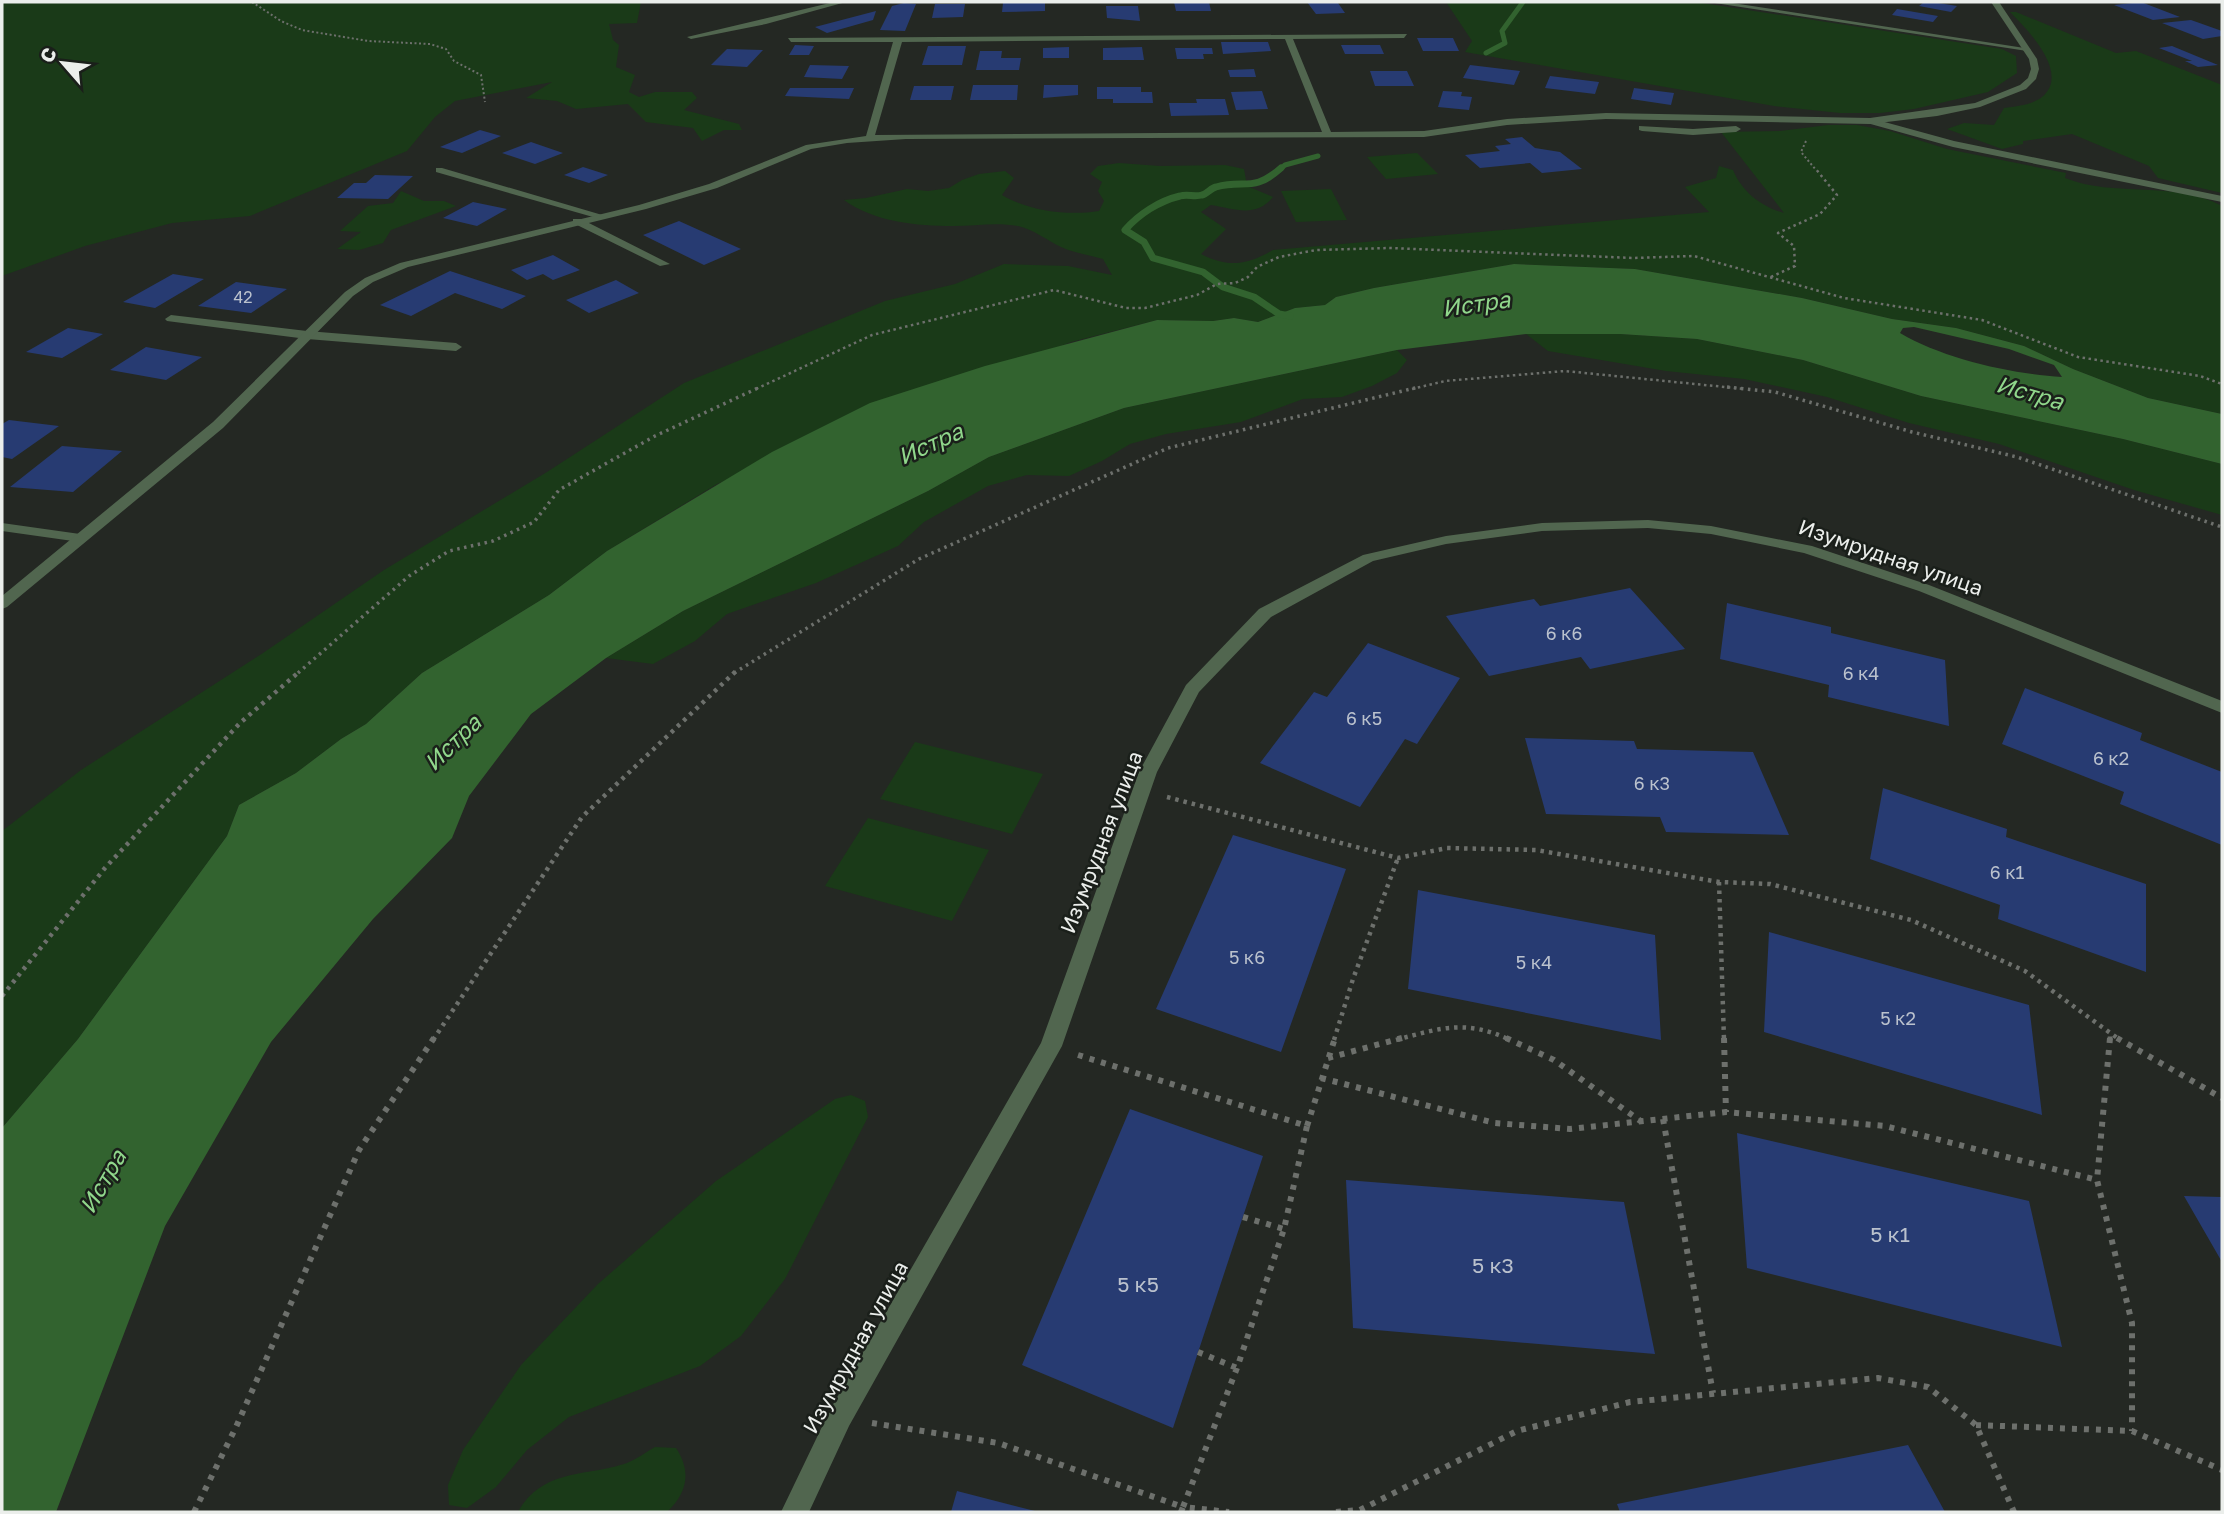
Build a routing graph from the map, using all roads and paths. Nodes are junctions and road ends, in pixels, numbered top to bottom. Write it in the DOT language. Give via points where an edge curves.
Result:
graph roads {
  1 [pos="252,2"];
  2 [pos="842,2"];
  3 [pos="1712,2"];
  4 [pos="1995,2"];
  5 [pos="1404,36"];
  6 [pos="691,37"];
  7 [pos="1288,37"];
  8 [pos="792,40"];
  9 [pos="898,40"];
  10 [pos="2027,49"];
  11 [pos="485,102"];
  12 [pos="1870,121"];
  13 [pos="1328,136"];
  14 [pos="870,138"];
  15 [pos="1807,139"];
  16 [pos="439,170"];
  17 [pos="2222,199"];
  18 [pos="604,216"];
  19 [pos="577,221"];
  20 [pos="664,264"];
  21 [pos="1771,277"];
  22 [pos="170,319"];
  23 [pos="307,335"];
  24 [pos="456,347"];
  25 [pos="2222,384"];
  26 [pos="2,527"];
  27 [pos="2222,527"];
  28 [pos="80,538"];
  29 [pos="2,604"];
  30 [pos="2222,706"];
  31 [pos="1142,790"];
  32 [pos="1398,858"];
  33 [pos="1719,882"];
  34 [pos="2,996"];
  35 [pos="2110,1034"];
  36 [pos="1051,1046"];
  37 [pos="1328,1058"];
  38 [pos="1321,1078"];
  39 [pos="2222,1098"];
  40 [pos="1726,1112"];
  41 [pos="1663,1119"];
  42 [pos="1642,1122"];
  43 [pos="1307,1126"];
  44 [pos="2098,1180"];
  45 [pos="1243,1217"];
  46 [pos="1284,1229"];
  47 [pos="1198,1352"];
  48 [pos="1237,1367"];
  49 [pos="1713,1394"];
  50 [pos="840,1417"];
  51 [pos="1976,1425"];
  52 [pos="2132,1431"];
  53 [pos="2222,1470"];
  54 [pos="1182,1510"];
  55 [pos="194,1512"];
  56 [pos="795,1512"];
  57 [pos="1229,1512"];
  58 [pos="1336,1512"];
  59 [pos="2014,1512"];
  1 -- 11 [label="path" via="302,30 446,49 454,61 481,75"];
  2 -- 6 [label="street"];
  3 -- 10 [label="street"];
  4 -- 10 [label="street"];
  5 -- 7 [label="street"];
  7 -- 9 [label="street"];
  7 -- 13 [label="street"];
  8 -- 9 [label="street"];
  9 -- 14 [label="street"];
  10 -- 12 [label="street" via="2035,69 2023,88 1977,105"];
  12 -- 13 [label="street" via="1823,118 1693,132 1556,119 1424,134"];
  12 -- 17 [label="street" via="1953,144"];
  13 -- 14 [label="street"];
  14 -- 18 [label="street" via="809,147 713,186"];
  15 -- 21 [label="path" via="1801,152 1837,195 1832,205 1778,233 1794,246 1795,266"];
  16 -- 18 [label="street"];
  18 -- 19 [label="street"];
  19 -- 20 [label="street"];
  19 -- 23 [label="street" via="404,265 349,294"];
  21 -- 25 [label="path" via="1844,298 1982,320 2078,356 2200,376"];
  21 -- 34 [label="path" via="1694,256 1315,250 1279,257 1235,283 1217,284 1197,295 1145,308 1126,308 1054,290 872,335 655,436 559,490 534,522 493,541 449,551 409,576 240,723 105,867"];
  22 -- 23 [label="street"];
  23 -- 24 [label="street"];
  23 -- 28 [label="street" via="218,425"];
  26 -- 28 [label="street"];
  27 -- 55 [label="path" via="2017,457 1775,393 1565,371 1445,381 1168,448 919,559 739,668 582,817 359,1150"];
  28 -- 29 [label="street"];
  30 -- 31 [label="street, Изумрудная улица" via="1924,588 1807,549 1711,530 1648,524 1542,527 1447,540 1368,558 1265,613 1192,688"];
  31 -- 32 [label="path"];
  31 -- 36 [label="street, Изумрудная улица"];
  32 -- 33 [label="path" via="1447,848 1536,850"];
  32 -- 37 [label="path"];
  33 -- 35 [label="path" via="1770,884 1911,920 2025,971"];
  33 -- 40 [label="path"];
  35 -- 39 [label="path"];
  35 -- 44 [label="path"];
  36 -- 43 [label="path"];
  36 -- 50 [label="street, Изумрудная улица"];
  37 -- 38 [label="path"];
  37 -- 42 [label="path" via="1446,1026 1489,1030 1554,1060"];
  38 -- 42 [label="path" via="1495,1124 1570,1129"];
  38 -- 43 [label="path"];
  40 -- 41 [label="path"];
  40 -- 44 [label="path" via="1885,1126"];
  41 -- 42 [label="path"];
  41 -- 49 [label="path"];
  43 -- 46 [label="path"];
  44 -- 52 [label="path" via="2132,1323"];
  45 -- 46 [label="path"];
  46 -- 48 [label="path"];
  47 -- 48 [label="path"];
  48 -- 54 [label="path"];
  49 -- 51 [label="path" via="1878,1378 1928,1387"];
  49 -- 58 [label="path" via="1630,1402 1517,1431 1360,1510"];
  50 -- 54 [label="path" via="998,1443"];
  50 -- 56 [label="street, Изумрудная улица"];
  51 -- 52 [label="path"];
  51 -- 59 [label="path"];
  52 -- 53 [label="path"];
  54 -- 57 [label="path"];
}
